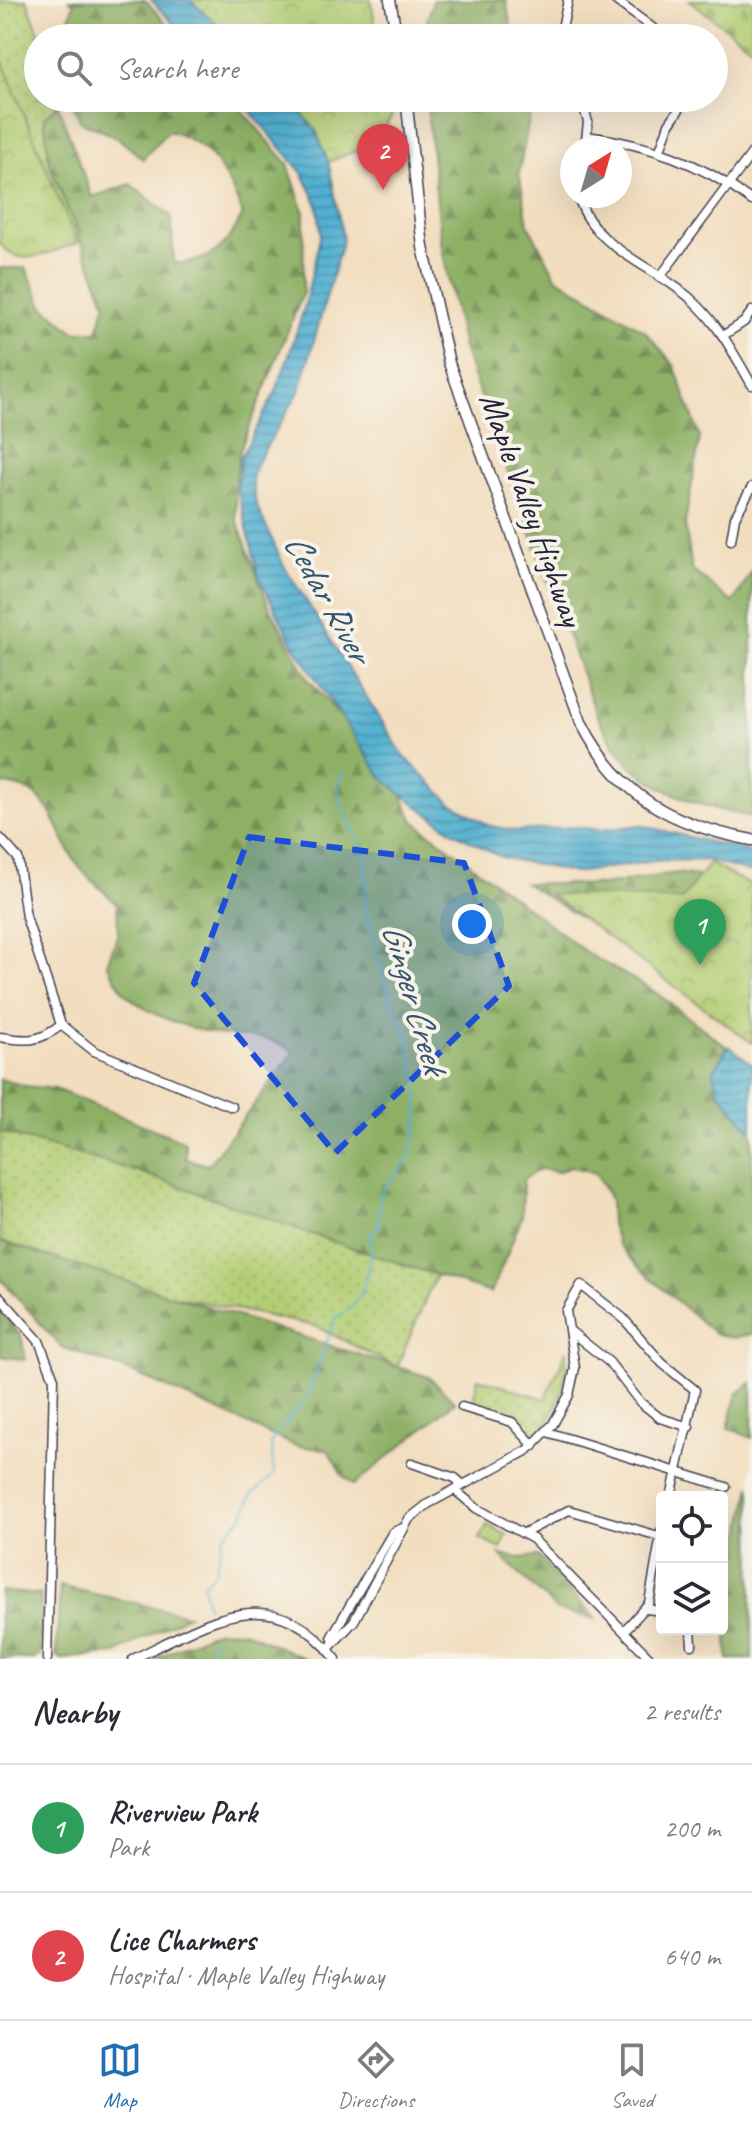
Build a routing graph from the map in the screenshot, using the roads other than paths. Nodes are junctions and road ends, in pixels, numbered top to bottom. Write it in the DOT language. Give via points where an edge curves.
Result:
graph roads {
  1 [pos="390,0"];
  2 [pos="568,0"];
  3 [pos="615,0"];
  4 [pos="394,24"];
  5 [pos="563,24"];
  6 [pos="647,24"];
  7 [pos="408,112"];
  8 [pos="585,112"];
  9 [pos="677,112"];
  10 [pos="587,136"];
  11 [pos="632,145"];
  12 [pos="660,150"];
  13 [pos="752,153"];
  14 [pos="729,183"];
  15 [pos="752,201"];
  16 [pos="581,208"];
  17 [pos="660,277"];
  18 [pos="752,311"];
  19 [pos="724,335"];
  20 [pos="752,385"];
  21 [pos="752,487"];
  22 [pos="731,540"];
  23 [pos="0,838"];
  24 [pos="752,840"];
  25 [pos="61,1025"];
  26 [pos="0,1037"];
  27 [pos="232,1107"];
  28 [pos="0,1297"];
  29 [pos="569,1330"];
  30 [pos="462,1407"];
  31 [pos="689,1427"];
  32 [pos="547,1432"];
  33 [pos="534,1446"];
  34 [pos="412,1463"];
  35 [pos="677,1472"];
  36 [pos="726,1487"];
  37 [pos="459,1488"];
  38 [pos="672,1491"];
  39 [pos="526,1532"];
  40 [pos="656,1533"];
  41 [pos="656,1559"];
  42 [pos="646,1609"];
  43 [pos="656,1610"];
  44 [pos="624,1631"];
  45 [pos="691,1635"];
  46 [pos="331,1645"];
  47 [pos="692,1645"];
  48 [pos="47,1659"];
  49 [pos="133,1659"];
  50 [pos="336,1659"];
  51 [pos="651,1659"];
  1 -- 4 [label="main road"];
  2 -- 5 [label="street"];
  3 -- 6 [label="street"];
  7 -- 24 [label="main road, Maple Valley Highway" via="423,247 449,363 581,722 609,768 639,797 702,829"];
  8 -- 10 [label="street"];
  9 -- 12 [label="street"];
  11 -- 12 [label="street"];
  12 -- 14 [label="street"];
  13 -- 14 [label="street"];
  14 -- 15 [label="street"];
  14 -- 17 [label="street"];
  16 -- 17 [label="street" via="602,237"];
  17 -- 19 [label="street" via="693,300"];
  18 -- 19 [label="street"];
  19 -- 20 [label="street"];
  21 -- 22 [label="street" via="735,517"];
  23 -- 25 [label="street" via="18,858 26,917"];
  25 -- 26 [label="street" via="32,1042"];
  25 -- 27 [label="street" via="94,1051"];
  28 -- 48 [label="street" via="39,1341 54,1379"];
  29 -- 31 [label="street" via="598,1350 626,1387 660,1418"];
  29 -- 31 [label="street" via="566,1311 581,1285 606,1302 662,1363 693,1387 696,1399"];
  29 -- 32 [label="street" via="575,1354 573,1382"];
  30 -- 33 [label="street" via="512,1422"];
  31 -- 35 [label="street"];
  32 -- 33 [label="street"];
  32 -- 35 [label="street"];
  33 -- 37 [label="street"];
  34 -- 37 [label="street" via="455,1478"];
  35 -- 36 [label="street"];
  35 -- 38 [label="street"];
  37 -- 39 [label="street" via="476,1508"];
  37 -- 46 [label="street" via="417,1511 393,1532"];
  39 -- 40 [label="street" via="569,1510"];
  39 -- 44 [label="street"];
  41 -- 42 [label="street"];
  42 -- 43 [label="street"];
  42 -- 44 [label="street"];
  44 -- 51 [label="street"];
  45 -- 47 [label="street"];
  46 -- 49 [label="street" via="302,1627 252,1611 216,1619"];
  46 -- 50 [label="street"];
}
